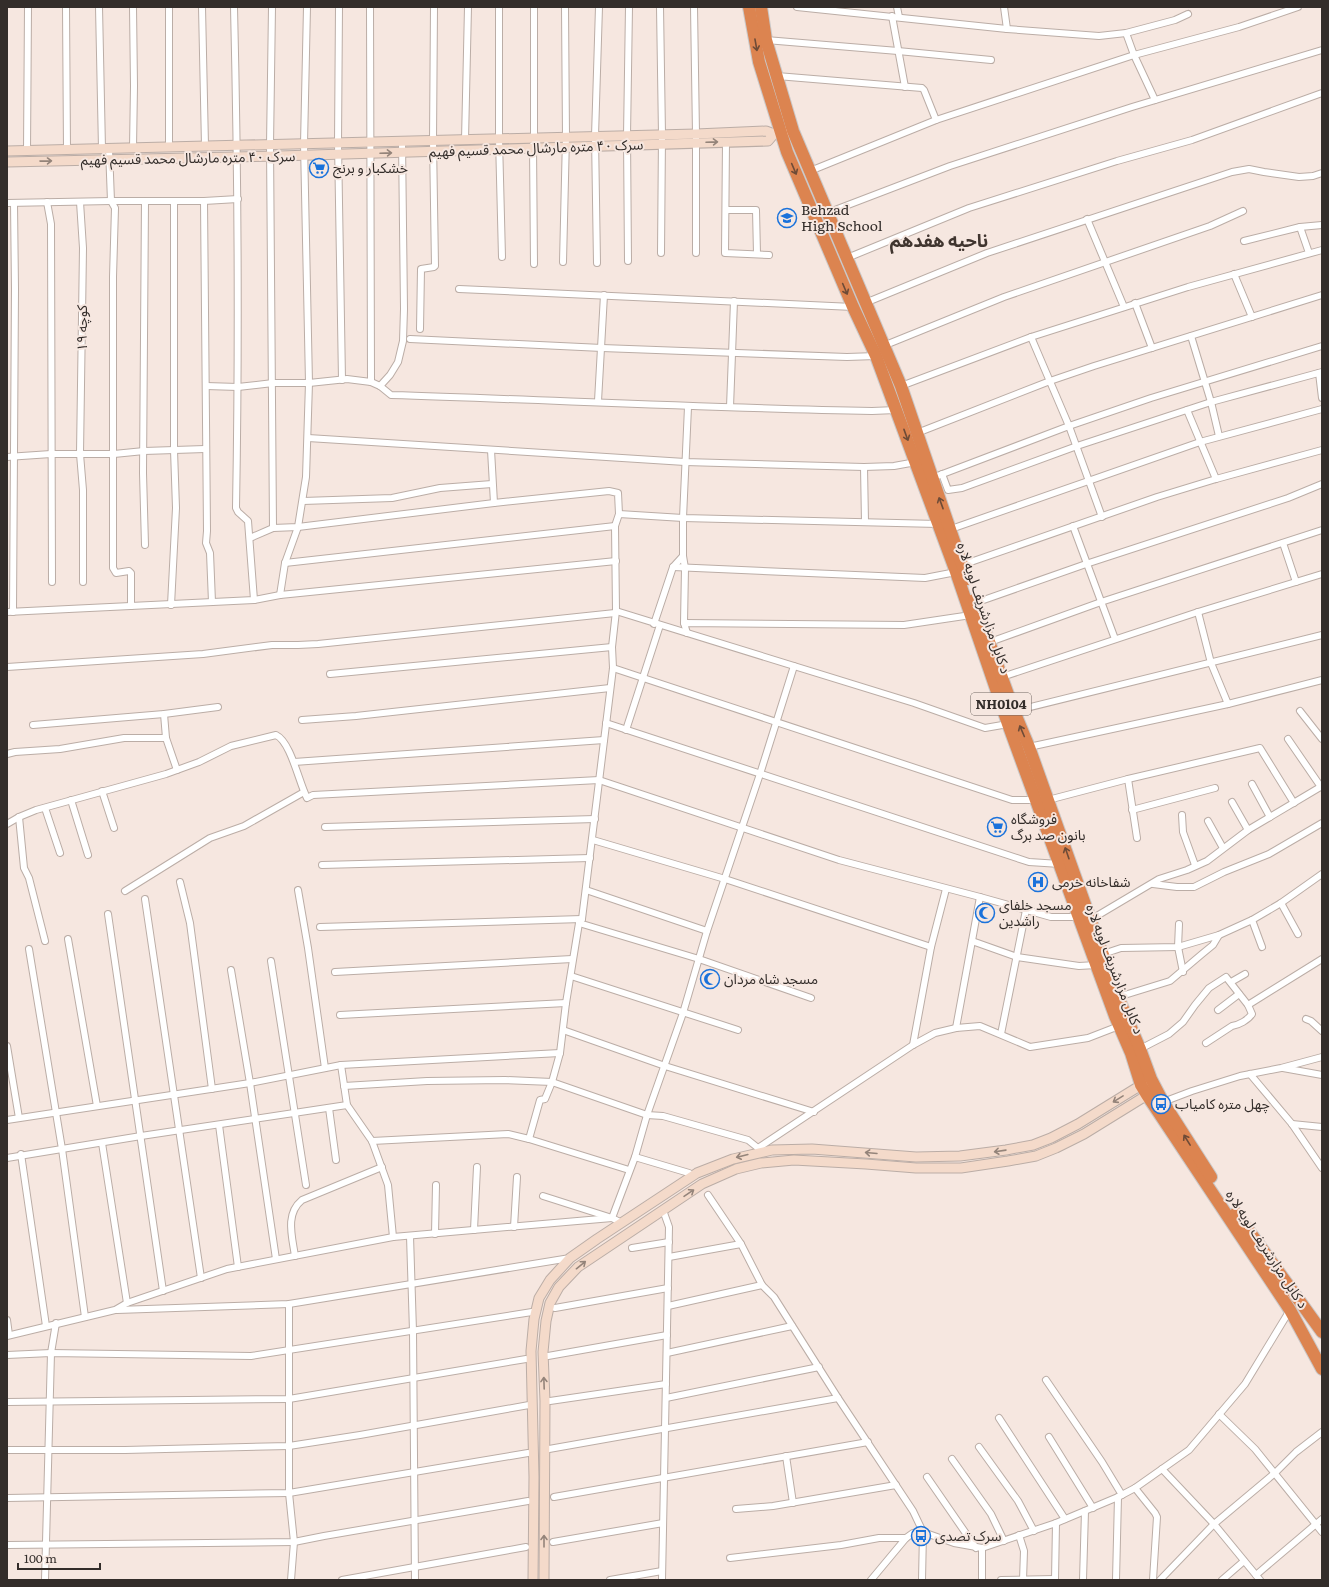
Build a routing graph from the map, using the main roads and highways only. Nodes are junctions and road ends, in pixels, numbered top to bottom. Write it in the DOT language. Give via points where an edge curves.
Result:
graph roads {
  1 [pos="749,7"];
  2 [pos="761,7"];
  3 [pos="783,132"];
  4 [pos="696,138"];
  5 [pos="627,140"];
  6 [pos="7,151"];
  7 [pos="7,162"];
  8 [pos="882,352"];
  9 [pos="959,568"];
  10 [pos="1085,919"];
  11 [pos="1149,1087"];
  12 [pos="1295,1307"];
  13 [pos="1322,1332"];
  14 [pos="1322,1369"];
  15 [pos="534,1477"];
  16 [pos="545,1477"];
  17 [pos="533,1580"];
  18 [pos="544,1580"];
  1 -- 3 [label="highway, د کابل مزارشریف لویه لاره / NH0104, one-way" via="759,62"];
  2 -- 3 [label="highway, د کابل مزارشریف لویه لاره / NH0104" via="766,40 776,76"];
  3 -- 4 [label="main road, سرک ۴۰ متره مارشال محمد قسیم فهیم" via="766,131"];
  4 -- 3 [label="main road, سرک ۴۰ متره مارشال محمد قسیم فهیم, one-way" via="726,142 768,141"];
  3 -- 8 [label="highway, د کابل مزارشریف لویه لاره / NH0104" via="810,171 865,303"];
  3 -- 8 [label="highway, د کابل مزارشریف لویه لاره / NH0104, one-way" via="787,152 853,307"];
  4 -- 5 [label="main road, سرک ۴۰ متره مارشال محمد قسیم فهیم"];
  5 -- 6 [label="main road, سرک ۴۰ متره مارشال محمد قسیم فهیم" via="595,136"];
  7 -- 5 [label="main road, سرک ۴۰ متره مارشال محمد قسیم فهیم, one-way" via="595,146"];
  8 -- 9 [label="highway, د کابل مزارشریف لویه لاره / NH0104, one-way" via="896,410 938,524"];
  9 -- 8 [label="highway, د کابل مزارشریف لویه لاره / NH0104, one-way" via="937,476 916,433 901,386"];
  10 -- 9 [label="highway, د کابل مزارشریف لویه لاره / NH0104, one-way" via="1029,747 975,603"];
  9 -- 10 [label="highway, د کابل مزارشریف لویه لاره / NH0104" via="970,615 1008,724 1060,864"];
  10 -- 11 [label="highway, د کابل مزارشریف لویه لاره / NH0104" via="1103,954 1140,1049"];
  10 -- 11 [label="highway, د کابل مزارشریف لویه لاره / NH0104" via="1096,965 1119,1026"];
  11 -- 12 [label="highway, د کابل مزارشریف لویه لاره / NH0104"];
  12 -- 11 [label="highway, د کابل مزارشریف لویه لاره / NH0104, one-way" via="1163,1102"];
  11 -- 15 [label="main road, one-way" via="1033,1145 960,1156 916,1157 806,1149 758,1150 732,1158 697,1174 570,1258 550,1280 539,1298 531,1351"];
  16 -- 11 [label="main road, one-way" via="543,1352 550,1303 559,1287 578,1267 702,1184 736,1169 767,1162 806,1160 916,1168 961,1168 1036,1156 1084,1134"];
  12 -- 13 [label="highway, د کابل مزارشریف لویه لاره / NH0104"];
  12 -- 14 [label="highway, د کابل مزارشریف لویه لاره / NH0104"];
  15 -- 16 [label="main road"];
  15 -- 17 [label="main road"];
  18 -- 16 [label="main road, one-way"];
}
